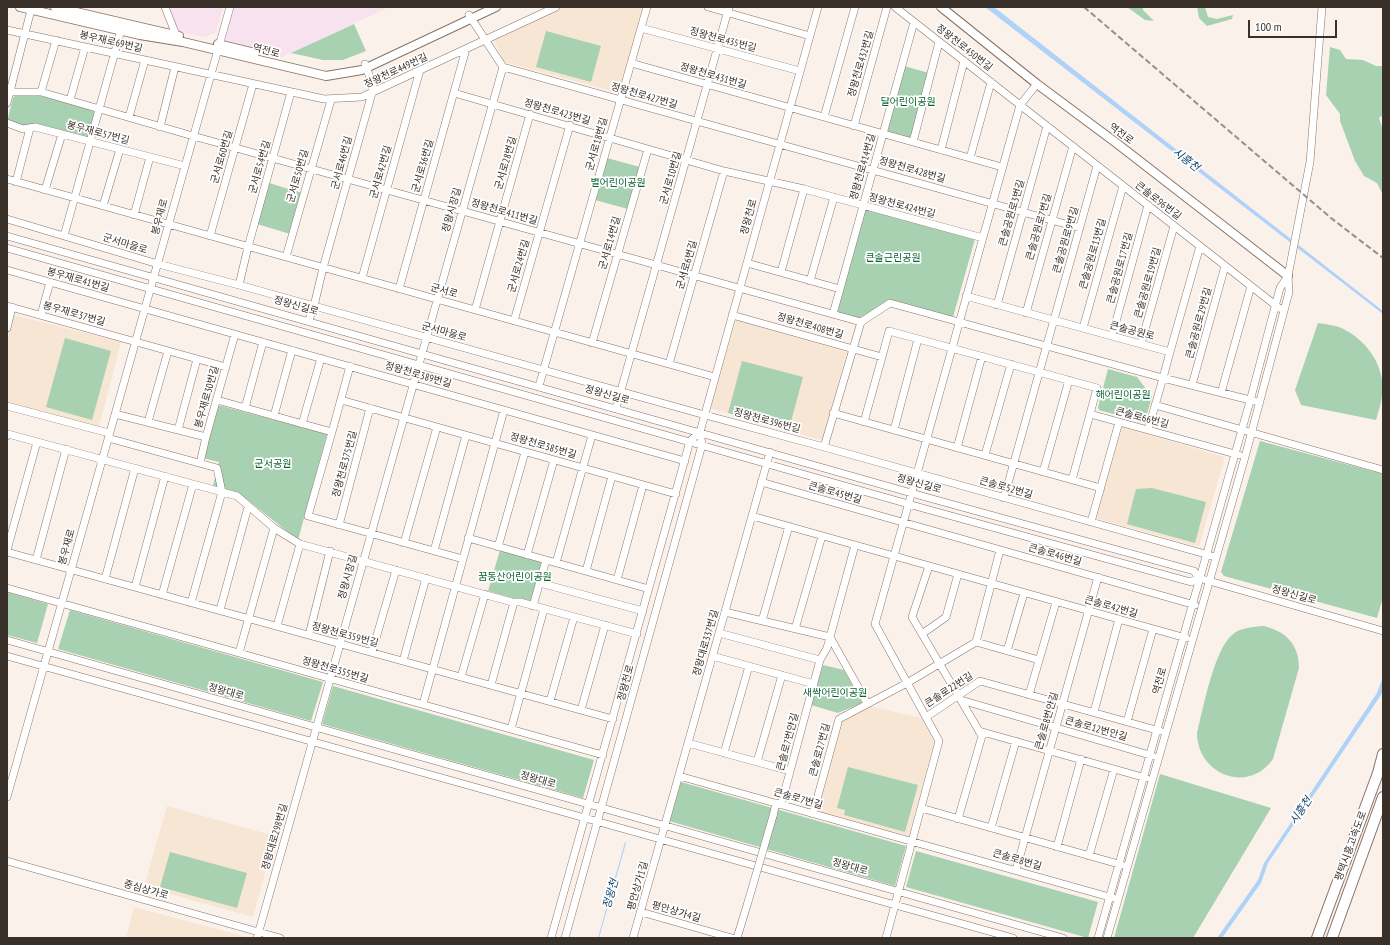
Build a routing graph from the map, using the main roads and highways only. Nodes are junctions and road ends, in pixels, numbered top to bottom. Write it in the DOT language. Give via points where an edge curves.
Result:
graph roads {
  1 [pos="20,7"];
  2 [pos="55,7"];
  3 [pos="486,7"];
  4 [pos="496,7"];
  5 [pos="941,7"];
  6 [pos="470,17"];
  7 [pos="218,47"];
  8 [pos="1288,276"];
  9 [pos="1383,754"];
  10 [pos="1383,797"];
  11 [pos="1317,938"];
  12 [pos="1332,938"];
  1 -- 7 [label="main road, 역전로" via="121,30"];
  2 -- 7 [label="main road, 역전로"];
  3 -- 6 [label="main road, 역전로"];
  4 -- 6 [label="main road, 역전로"];
  5 -- 8 [label="main road, 역전로" via="1037,84"];
  6 -- 7 [label="main road, 역전로" via="366,66 343,70 313,69"];
  9 -- 11 [label="highway, 평택시흥고속도로"];
  10 -- 12 [label="highway, 평택시흥고속도로"];
}
